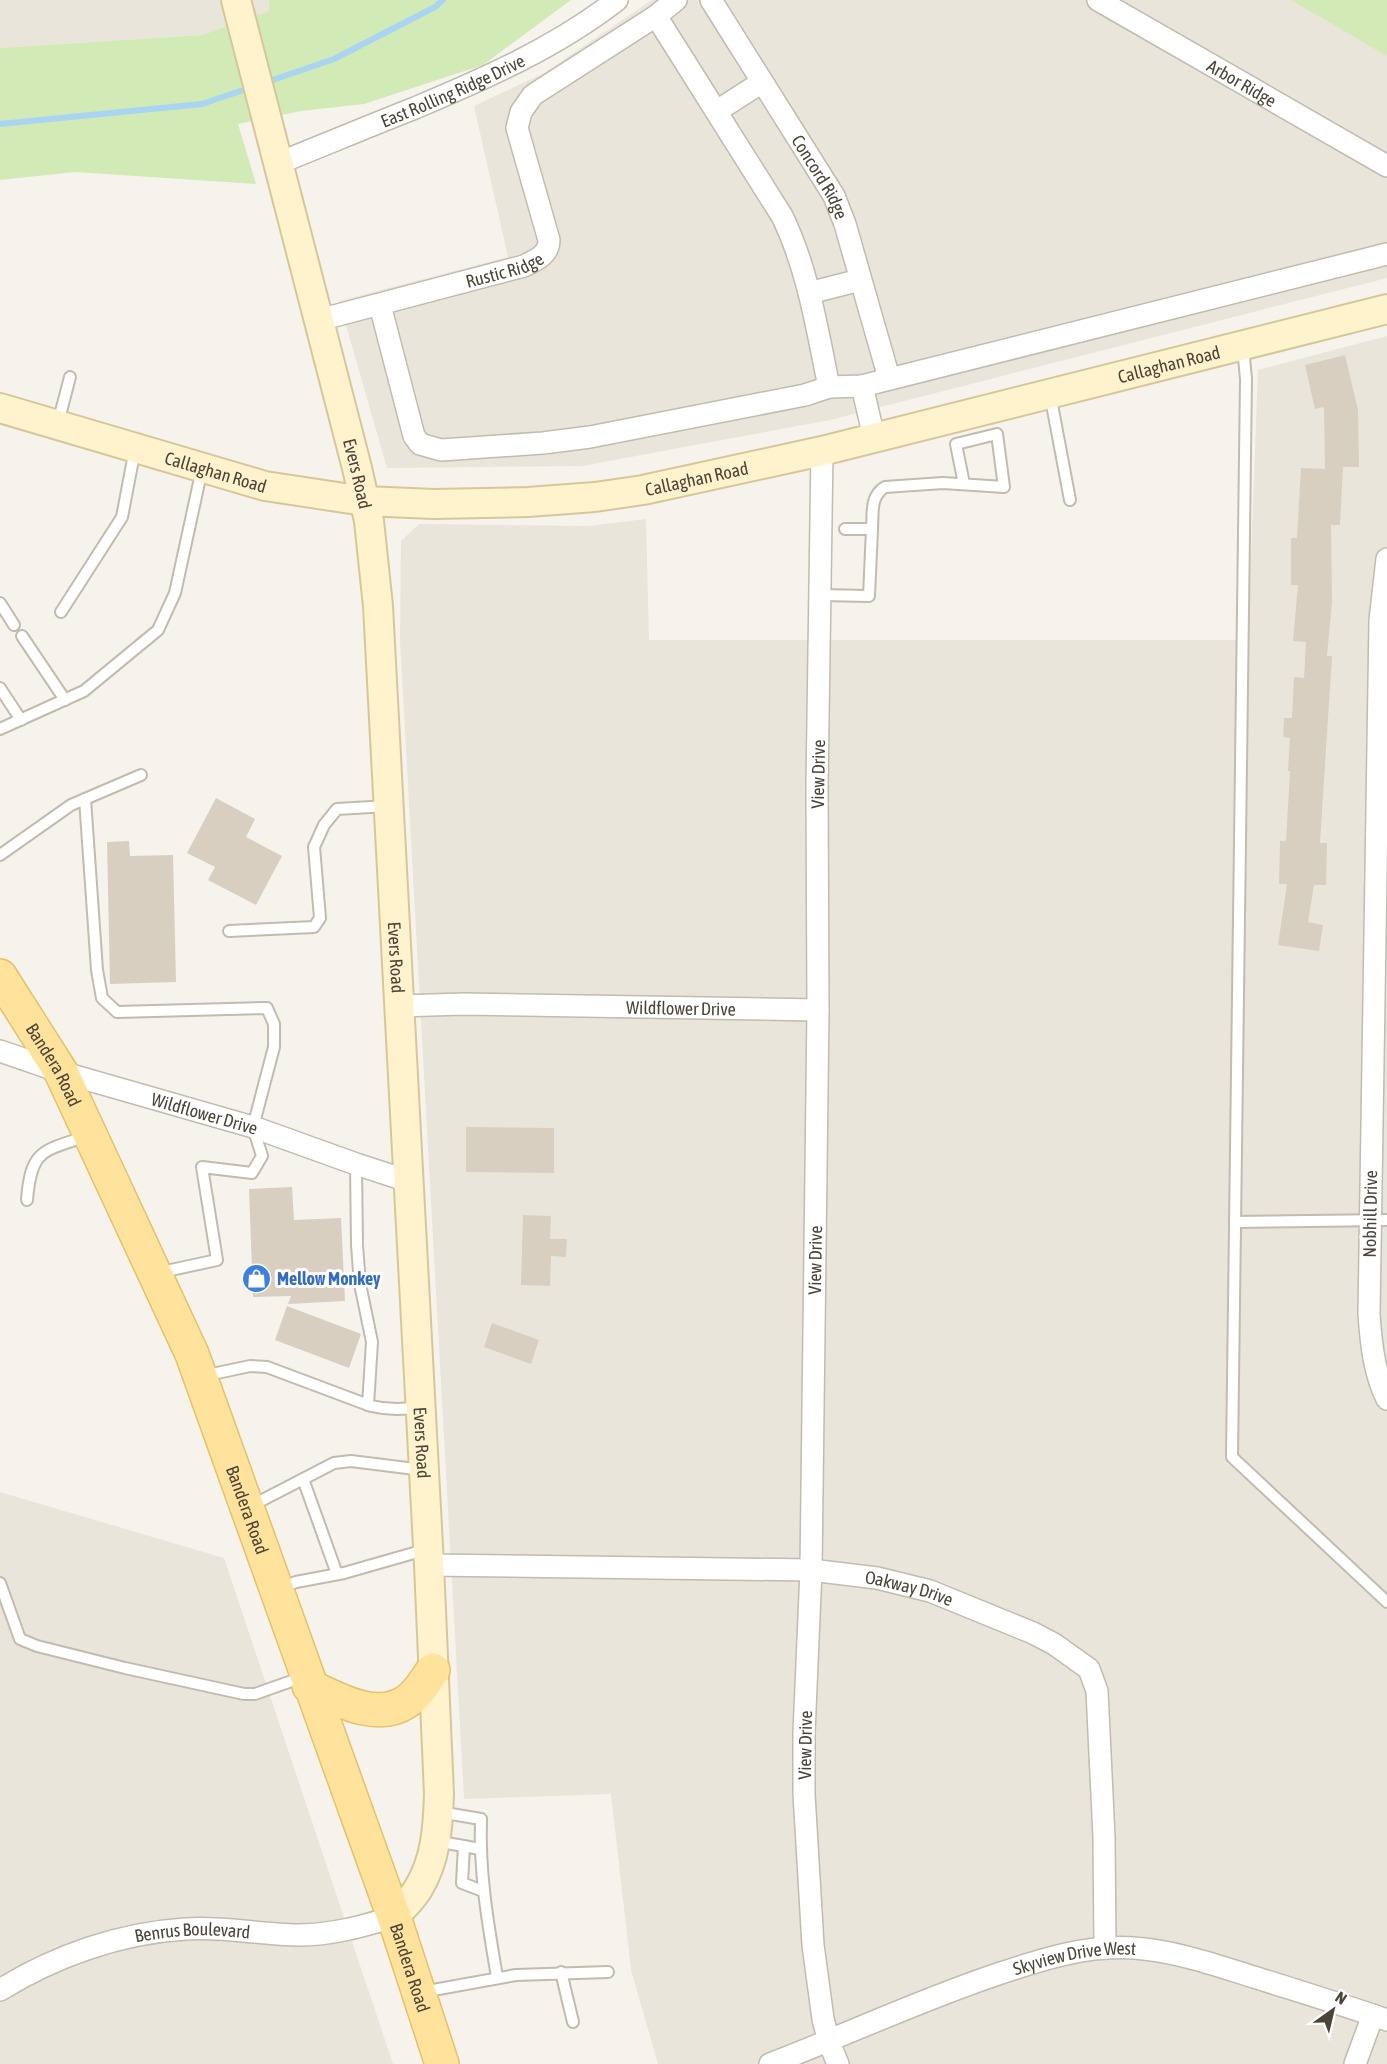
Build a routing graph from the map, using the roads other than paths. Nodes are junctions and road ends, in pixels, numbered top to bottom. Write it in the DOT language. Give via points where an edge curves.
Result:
graph roads {
  1 [pos="617,0"];
  2 [pos="676,0"];
  3 [pos="711,0"];
  4 [pos="1098,0"];
  5 [pos="238,7"];
  6 [pos="656,16"];
  7 [pos="762,82"];
  8 [pos="717,111"];
  9 [pos="521,112"];
  10 [pos="279,163"];
  11 [pos="1387,166"];
  12 [pos="1387,254"];
  13 [pos="860,280"];
  14 [pos="808,293"];
  15 [pos="380,305"];
  16 [pos="1387,309"];
  17 [pos="319,320"];
  18 [pos="1243,345"];
  19 [pos="70,377"];
  20 [pos="889,378"];
  21 [pos="862,386"];
  22 [pos="830,387"];
  23 [pos="1050,393"];
  24 [pos="0,408"];
  25 [pos="57,426"];
  26 [pos="874,437"];
  27 [pos="135,449"];
  28 [pos="822,452"];
  29 [pos="202,469"];
  30 [pos="964,484"];
  31 [pos="1070,500"];
  32 [pos="364,501"];
  33 [pos="846,529"];
  34 [pos="872,529"];
  35 [pos="1387,559"];
  36 [pos="821,596"];
  37 [pos="0,603"];
  38 [pos="60,612"];
  39 [pos="14,625"];
  40 [pos="22,636"];
  41 [pos="1,692"];
  42 [pos="65,700"];
  43 [pos="21,720"];
  44 [pos="0,729"];
  45 [pos="141,775"];
  46 [pos="85,799"];
  47 [pos="389,806"];
  48 [pos="1382,823"];
  49 [pos="0,855"];
  50 [pos="229,931"];
  51 [pos="1381,955"];
  52 [pos="0,976"];
  53 [pos="399,1006"];
  54 [pos="818,1010"];
  55 [pos="0,1051"];
  56 [pos="61,1072"];
  57 [pos="1380,1089"];
  58 [pos="253,1126"];
  59 [pos="90,1135"];
  60 [pos="356,1164"];
  61 [pos="408,1181"];
  62 [pos="27,1200"];
  63 [pos="1379,1220"];
  64 [pos="1235,1222"];
  65 [pos="155,1274"];
  66 [pos="200,1376"];
  67 [pos="1387,1399"];
  68 [pos="368,1405"];
  69 [pos="420,1406"];
  70 [pos="424,1470"];
  71 [pos="303,1479"];
  72 [pos="246,1509"];
  73 [pos="428,1557"];
  74 [pos="811,1570"];
  75 [pos="337,1574"];
  76 [pos="0,1583"];
  77 [pos="275,1590"];
  78 [pos="1387,1602"];
  79 [pos="433,1670"];
  80 [pos="308,1681"];
  81 [pos="438,1812"];
  82 [pos="436,1841"];
  83 [pos="464,1846"];
  84 [pos="480,1849"];
  85 [pos="483,1891"];
  86 [pos="393,1917"];
  87 [pos="1105,1948"];
  88 [pos="561,1972"];
  89 [pos="608,1972"];
  90 [pos="497,1977"];
  91 [pos="0,1990"];
  92 [pos="419,1993"];
  93 [pos="1380,2018"];
  94 [pos="573,2022"];
  95 [pos="829,2042"];
  96 [pos="442,2064"];
  97 [pos="770,2064"];
  98 [pos="838,2064"];
  99 [pos="1354,2064"];
  1 -- 10 [label="street, East Rolling Ridge Drive" via="539,52 482,80"];
  2 -- 6 [label="street, East Rolling Ridge Drive"];
  3 -- 7 [label="street, Concord Ridge"];
  4 -- 11 [label="street, Arbor Ridge"];
  5 -- 10 [label="main road, Evers Road"];
  6 -- 8 [label="street"];
  6 -- 9 [label="street, East Rolling Ridge Drive" via="533,95"];
  7 -- 8 [label="street"];
  7 -- 13 [label="street, Concord Ridge" via="834,196"];
  8 -- 14 [label="street" via="782,216 802,265"];
  9 -- 15 [label="street, Rustic Ridge" via="517,128 549,240 545,253 524,266"];
  10 -- 17 [label="main road, Evers Road"];
  12 -- 20 [label="street"];
  13 -- 14 [label="street"];
  13 -- 20 [label="street, Concord Ridge"];
  14 -- 22 [label="street"];
  15 -- 17 [label="street, Rustic Ridge"];
  15 -- 22 [label="street" via="414,436 420,444 441,450 590,437"];
  16 -- 18 [label="main road, Callaghan Road"];
  17 -- 32 [label="main road, Evers Road"];
  18 -- 23 [label="main road, Callaghan Road"];
  18 -- 64 [label="lane" via="1244,624"];
  19 -- 25 [label="lane"];
  20 -- 21 [label="street"];
  21 -- 22 [label="street"];
  21 -- 26 [label="street"];
  23 -- 26 [label="main road, Callaghan Road"];
  23 -- 31 [label="lane"];
  24 -- 25 [label="main road, Callaghan Road"];
  25 -- 27 [label="main road, Callaghan Road"];
  26 -- 28 [label="main road, Callaghan Road"];
  27 -- 29 [label="main road, Callaghan Road"];
  27 -- 38 [label="lane" via="122,517"];
  28 -- 32 [label="main road, Callaghan Road" via="654,488 595,496 434,504"];
  28 -- 36 [label="street, View Drive"];
  29 -- 32 [label="main road, Callaghan Road" via="265,486"];
  29 -- 42 [label="lane" via="175,593 158,630 84,691"];
  30 -- 30 [label="lane" via="956,444 997,434 1004,487"];
  30 -- 34 [label="lane" via="885,487 877,492 873,503"];
  32 -- 47 [label="main road, Evers Road" via="378,606"];
  33 -- 34 [label="lane"];
  34 -- 36 [label="lane" via="870,596"];
  35 -- 48 [label="street, Nobhill Drive" via="1380,620"];
  36 -- 54 [label="street, View Drive"];
  37 -- 39 [label="lane"];
  40 -- 42 [label="lane"];
  41 -- 43 [label="lane"];
  42 -- 43 [label="lane"];
  43 -- 44 [label="lane"];
  45 -- 46 [label="lane"];
  46 -- 49 [label="lane" via="70,805"];
  46 -- 58 [label="lane" via="102,998 117,1012 267,1008 274,1024 274,1047"];
  47 -- 50 [label="lane" via="337,809 324,825 314,847 320,918 314,927"];
  47 -- 53 [label="main road, Evers Road"];
  48 -- 51 [label="street, Nobhill Drive"];
  51 -- 57 [label="street, Nobhill Drive"];
  52 -- 56 [label="main road, Bandera Road"];
  53 -- 54 [label="street, Wildflower Drive"];
  53 -- 61 [label="main road, Evers Road"];
  54 -- 74 [label="street, View Drive"];
  55 -- 56 [label="street, Wildflower Drive"];
  56 -- 58 [label="street, Wildflower Drive"];
  56 -- 59 [label="main road, Bandera Road"];
  57 -- 63 [label="street, Nobhill Drive"];
  58 -- 60 [label="street, Wildflower Drive"];
  58 -- 65 [label="lane" via="262,1156 252,1173 202,1167 217,1260"];
  59 -- 62 [label="lane" via="47,1150 35,1161 28,1180"];
  59 -- 65 [label="main road, Bandera Road"];
  60 -- 61 [label="street, Wildflower Drive"];
  60 -- 68 [label="lane" via="360,1284 372,1342"];
  61 -- 69 [label="main road, Evers Road"];
  63 -- 64 [label="lane"];
  63 -- 67 [label="street, Nobhill Drive" via="1369,1314 1371,1347"];
  64 -- 78 [label="lane" via="1232,1457"];
  65 -- 66 [label="main road, Bandera Road"];
  66 -- 68 [label="lane" via="250,1366 267,1367"];
  66 -- 72 [label="main road, Bandera Road"];
  68 -- 69 [label="lane" via="387,1410"];
  69 -- 70 [label="main road, Evers Road"];
  70 -- 71 [label="lane" via="351,1461 334,1463"];
  70 -- 73 [label="main road, Evers Road"];
  71 -- 72 [label="lane"];
  71 -- 75 [label="lane"];
  72 -- 77 [label="main road, Bandera Road"];
  73 -- 74 [label="street, Oakway Drive"];
  73 -- 75 [label="lane"];
  73 -- 79 [label="main road, Evers Road"];
  74 -- 87 [label="street, Oakway Drive" via="877,1578 930,1591 1033,1633 1089,1669 1097,1690"];
  74 -- 95 [label="street, View Drive" via="804,1794 813,1945"];
  75 -- 77 [label="lane"];
  76 -- 80 [label="lane" via="20,1639 38,1646 244,1694"];
  77 -- 80 [label="main road, Bandera Road"];
  79 -- 80 [label="main road" via="414,1695 394,1708 347,1704"];
  79 -- 81 [label="main road, Evers Road"];
  80 -- 86 [label="main road, Bandera Road"];
  81 -- 82 [label="main road, Evers Road"];
  81 -- 84 [label="lane" via="481,1820"];
  82 -- 83 [label="lane"];
  82 -- 86 [label="main road, Evers Road" via="417,1890"];
  83 -- 84 [label="lane"];
  83 -- 85 [label="lane" via="462,1883"];
  84 -- 85 [label="lane"];
  85 -- 90 [label="lane"];
  86 -- 91 [label="street, Benrus Boulevard" via="300,1935 219,1928 142,1935 57,1960"];
  86 -- 92 [label="main road, Bandera Road"];
  87 -- 93 [label="street, Skyview Drive West" via="1157,1951 1208,1963"];
  87 -- 95 [label="street, Skyview Drive West" via="1053,1956 952,1989"];
  88 -- 89 [label="lane"];
  88 -- 90 [label="lane"];
  88 -- 94 [label="lane"];
  90 -- 92 [label="lane"];
  92 -- 96 [label="main road, Bandera Road"];
  93 -- 99 [label="street"];
  95 -- 97 [label="street, Skyview Drive West"];
  95 -- 98 [label="street, View Drive"];
}
